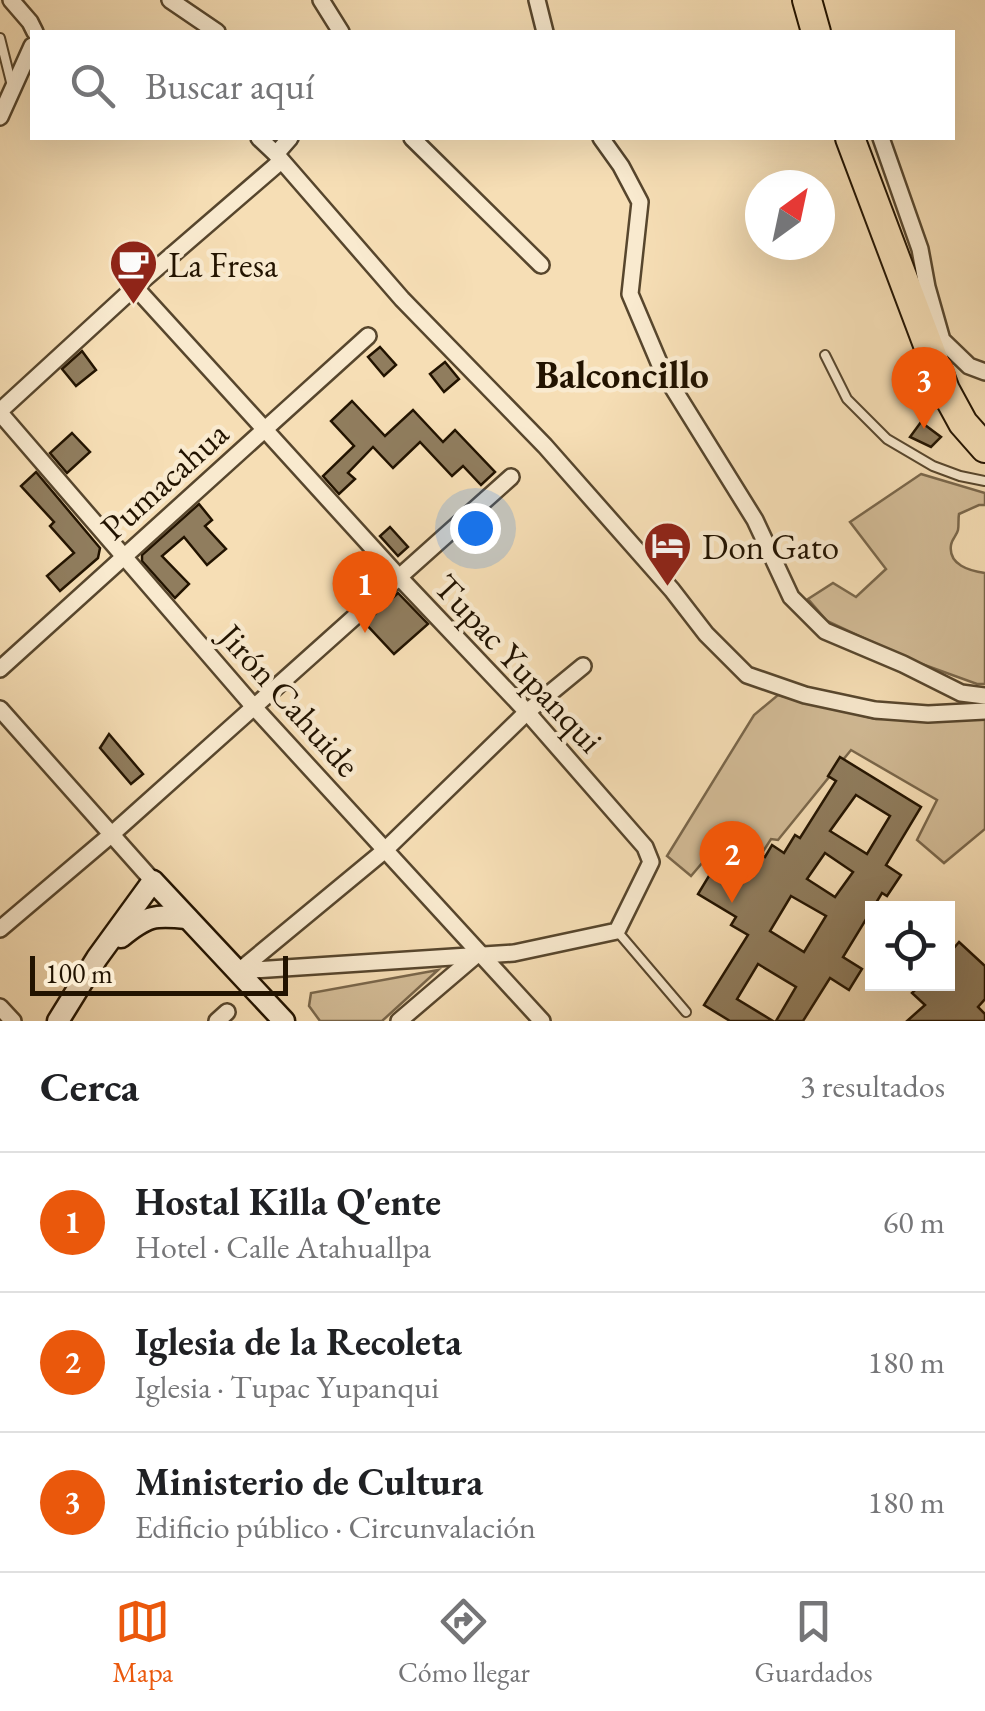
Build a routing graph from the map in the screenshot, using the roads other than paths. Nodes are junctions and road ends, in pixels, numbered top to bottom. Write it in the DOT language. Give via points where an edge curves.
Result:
graph roads {
  1 [pos="11,0"];
  2 [pos="170,0"];
  3 [pos="322,0"];
  4 [pos="537,0"];
  5 [pos="807,0"];
  6 [pos="33,30"];
  7 [pos="215,30"];
  8 [pos="340,30"];
  9 [pos="544,30"];
  10 [pos="815,30"];
  11 [pos="0,38"];
  12 [pos="30,50"];
  13 [pos="12,90"];
  14 [pos="0,117"];
  15 [pos="261,140"];
  16 [pos="289,140"];
  17 [pos="414,140"];
  18 [pos="602,140"];
  19 [pos="851,140"];
  20 [pos="881,140"];
  21 [pos="278,157"];
  22 [pos="541,265"];
  23 [pos="135,286"];
  24 [pos="368,336"];
  25 [pos="825,355"];
  26 [pos="985,372"];
  27 [pos="0,412"];
  28 [pos="266,428"];
  29 [pos="985,448"];
  30 [pos="511,477"];
  31 [pos="985,481"];
  32 [pos="124,557"];
  33 [pos="399,577"];
  34 [pos="582,666"];
  35 [pos="0,668"];
  36 [pos="985,696"];
  37 [pos="254,707"];
  38 [pos="0,709"];
  39 [pos="985,711"];
  40 [pos="528,712"];
  41 [pos="112,834"];
  42 [pos="384,850"];
  43 [pos="153,881"];
  44 [pos="187,918"];
  45 [pos="0,929"];
  46 [pos="617,931"];
  47 [pos="479,956"];
  48 [pos="97,958"];
  49 [pos="239,971"];
  50 [pos="0,1008"];
  51 [pos="686,1012"];
  52 [pos="13,1021"];
  53 [pos="58,1021"];
  54 [pos="284,1021"];
  55 [pos="399,1021"];
  56 [pos="542,1021"];
  1 -- 6 [label="street"];
  2 -- 7 [label="street"];
  3 -- 8 [label="street"];
  4 -- 9 [label="street"];
  5 -- 10 [label="highway"];
  11 -- 13 [label="lane"];
  12 -- 13 [label="street"];
  13 -- 14 [label="street"];
  15 -- 21 [label="street"];
  16 -- 21 [label="street"];
  17 -- 22 [label="street"];
  18 -- 36 [label="street" via="640,202 630,294 663,372 755,520 791,598 825,631 961,692"];
  19 -- 29 [label="highway" via="945,390"];
  20 -- 26 [label="street" via="920,249 942,340"];
  21 -- 23 [label="street"];
  21 -- 39 [label="street" via="747,675 875,710"];
  23 -- 27 [label="street"];
  23 -- 28 [label="street, Tupac Yupanqui"];
  24 -- 28 [label="street, Pumacahua"];
  25 -- 31 [label="lane" via="847,400 887,439 934,466"];
  27 -- 32 [label="street, Jirón Cahuide"];
  28 -- 32 [label="street, Pumacahua"];
  28 -- 33 [label="street, Tupac Yupanqui"];
  30 -- 33 [label="street"];
  32 -- 35 [label="street, Pumacahua"];
  32 -- 37 [label="street, Jirón Cahuide"];
  33 -- 37 [label="street"];
  33 -- 40 [label="street, Tupac Yupanqui"];
  34 -- 40 [label="street"];
  37 -- 41 [label="street"];
  37 -- 42 [label="street, Jirón Cahuide"];
  38 -- 41 [label="street"];
  40 -- 42 [label="street"];
  40 -- 46 [label="street, Tupac Yupanqui" via="645,847 651,862"];
  41 -- 43 [label="street"];
  41 -- 45 [label="street"];
  42 -- 47 [label="street, Jirón Cahuide"];
  42 -- 49 [label="street"];
  43 -- 44 [label="street"];
  43 -- 48 [label="street"];
  44 -- 48 [label="street" via="148,919"];
  44 -- 49 [label="street"];
  46 -- 47 [label="street"];
  46 -- 51 [label="lane"];
  47 -- 49 [label="street"];
  47 -- 55 [label="street"];
  47 -- 56 [label="street, Jirón Cahuide"];
  48 -- 53 [label="street"];
  49 -- 54 [label="street"];
  50 -- 52 [label="street"];
}
